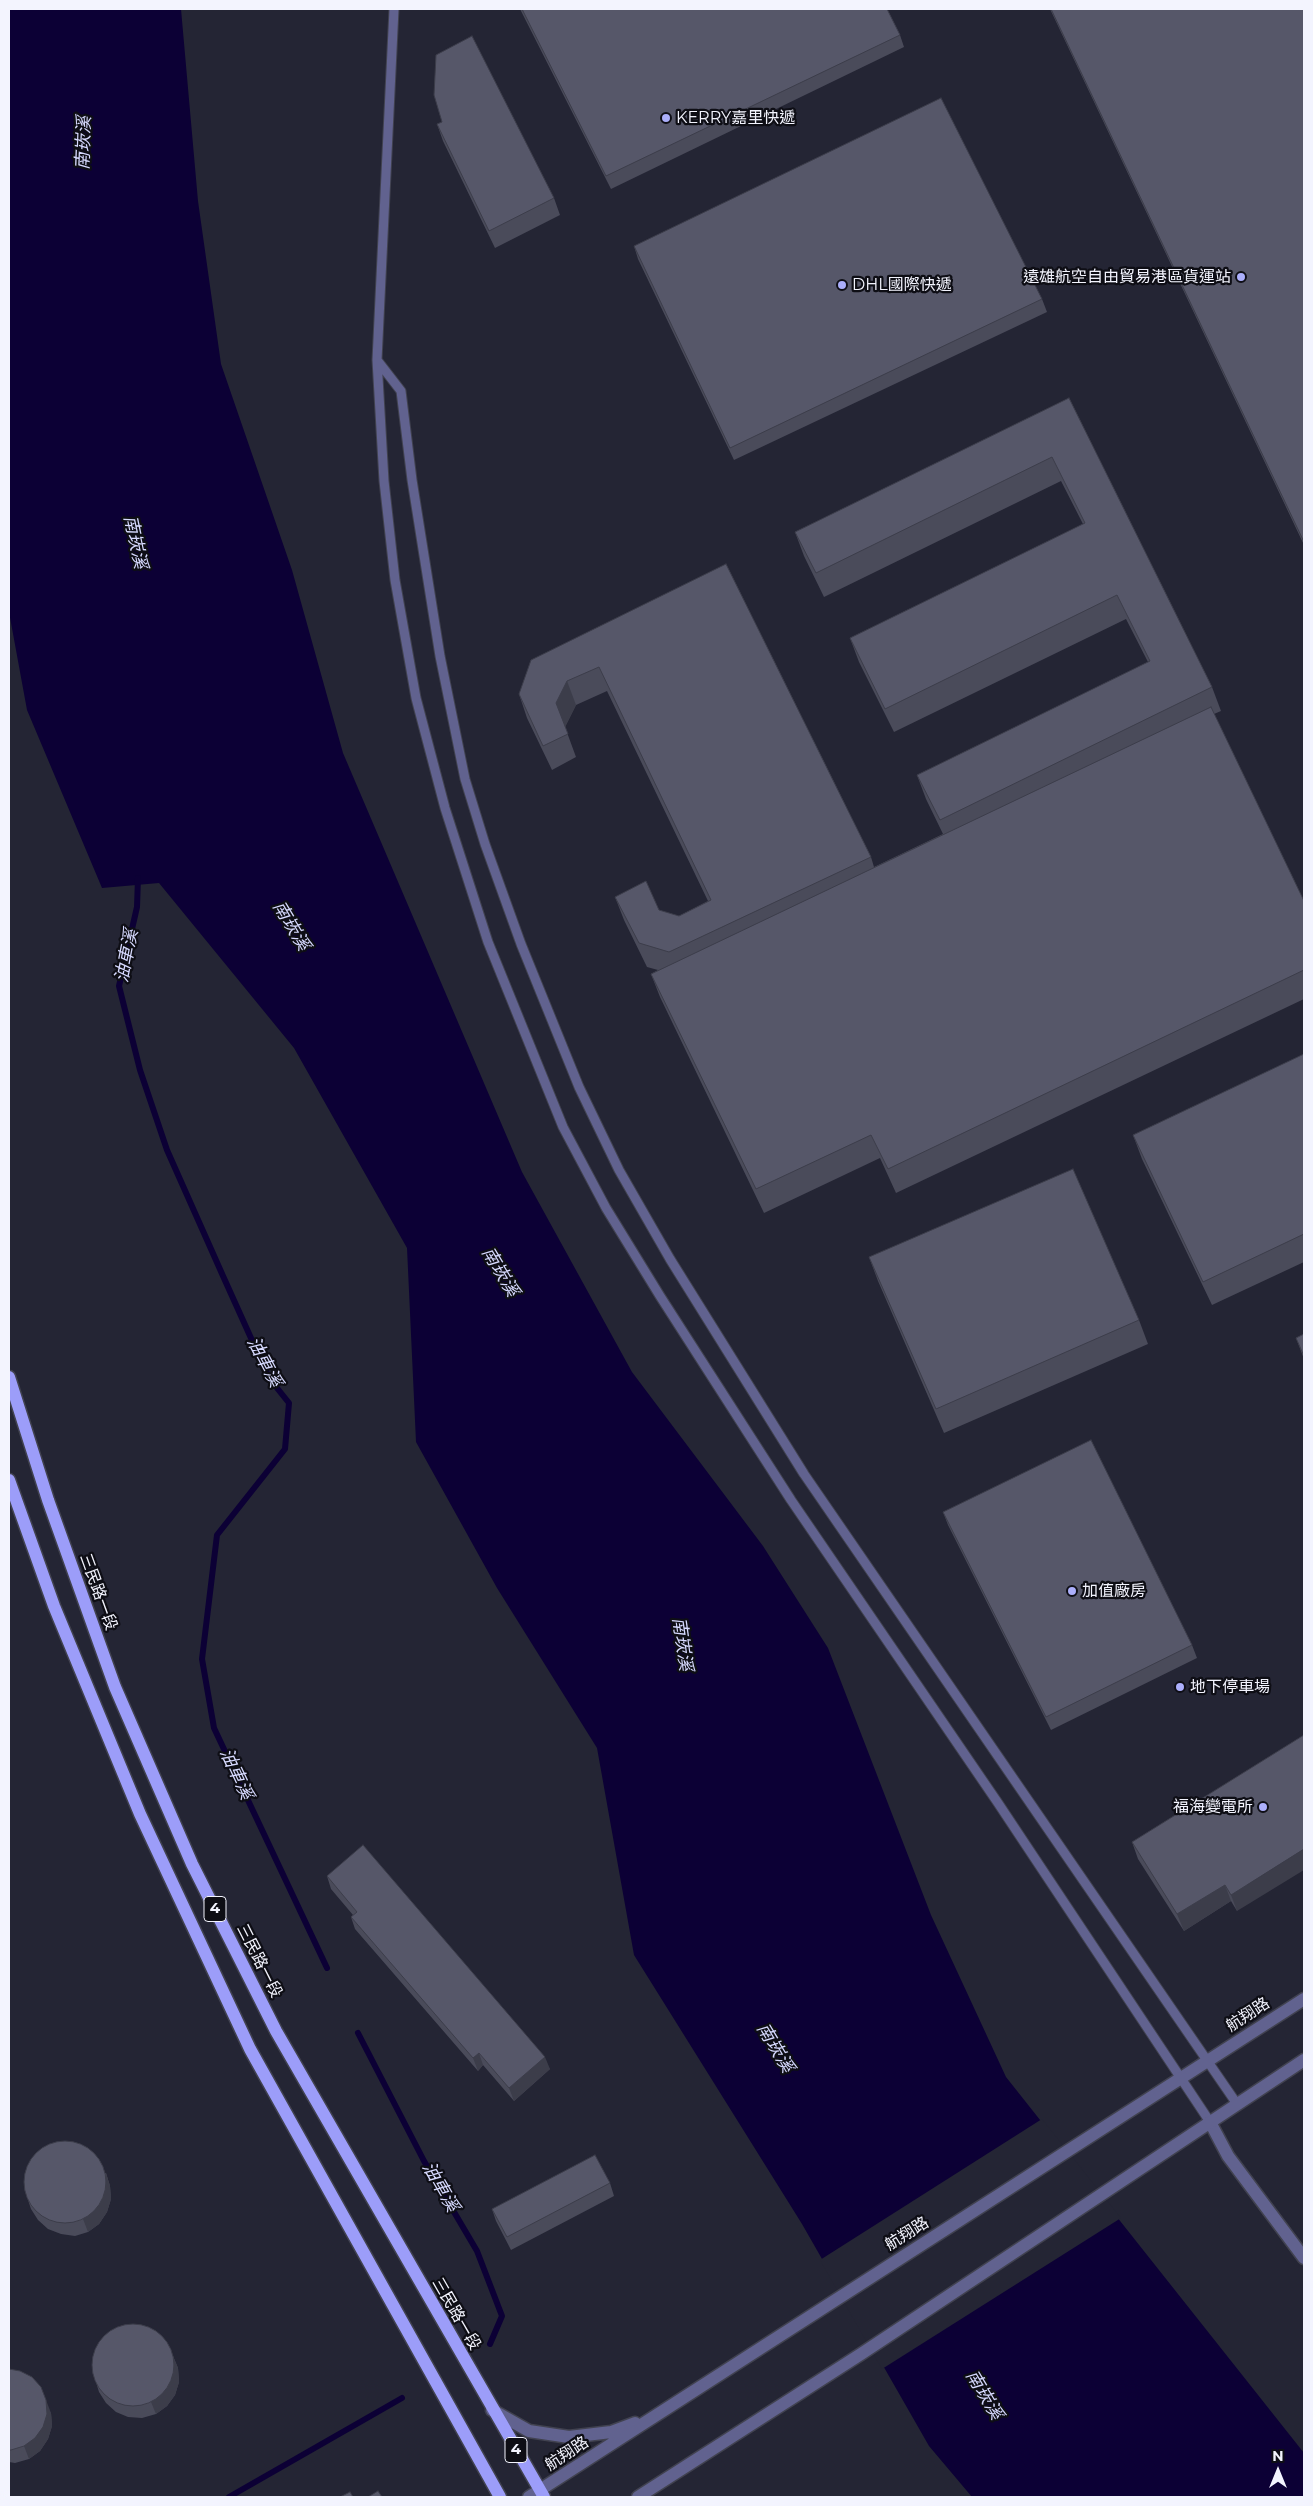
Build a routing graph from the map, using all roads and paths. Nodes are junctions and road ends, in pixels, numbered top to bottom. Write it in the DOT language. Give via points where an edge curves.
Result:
graph roads {
  1 [pos="394,9"];
  2 [pos="378,360"];
  3 [pos="9,1377"];
  4 [pos="9,1480"];
  5 [pos="1304,1999"];
  6 [pos="1304,2060"];
  7 [pos="1206,2062"];
  8 [pos="1182,2079"];
  9 [pos="1237,2104"];
  10 [pos="1210,2122"];
  11 [pos="1304,2258"];
  12 [pos="492,2410"];
  13 [pos="654,2416"];
  14 [pos="538,2495"];
  15 [pos="500,2497"];
  16 [pos="638,2497"];
  1 -- 2 [label="lane"];
  2 -- 7 [label="lane" via="401,391 438,646 466,779 485,844 520,944 579,1088 618,1170 804,1474"];
  2 -- 8 [label="lane" via="386,501 395,580 416,698 445,808 488,942 564,1127 606,1208 791,1500"];
  3 -- 12 [label="main road, 三民路一段 / 4" via="48,1500 115,1687 192,1864 276,2031"];
  4 -- 15 [label="main road, 4" via="54,1606 140,1814 250,2049"];
  5 -- 7 [label="street, 航翔路"];
  6 -- 9 [label="street"];
  7 -- 8 [label="street, 航翔路"];
  7 -- 9 [label="lane"];
  8 -- 10 [label="lane"];
  8 -- 13 [label="street, 航翔路"];
  9 -- 10 [label="street"];
  10 -- 11 [label="street" via="1228,2156"];
  10 -- 16 [label="street" via="861,2354"];
  12 -- 13 [label="street" via="529,2431 569,2437 610,2432"];
  12 -- 14 [label="main road, 三民路一段 / 4"];
  13 -- 14 [label="street, 航翔路"];
}
